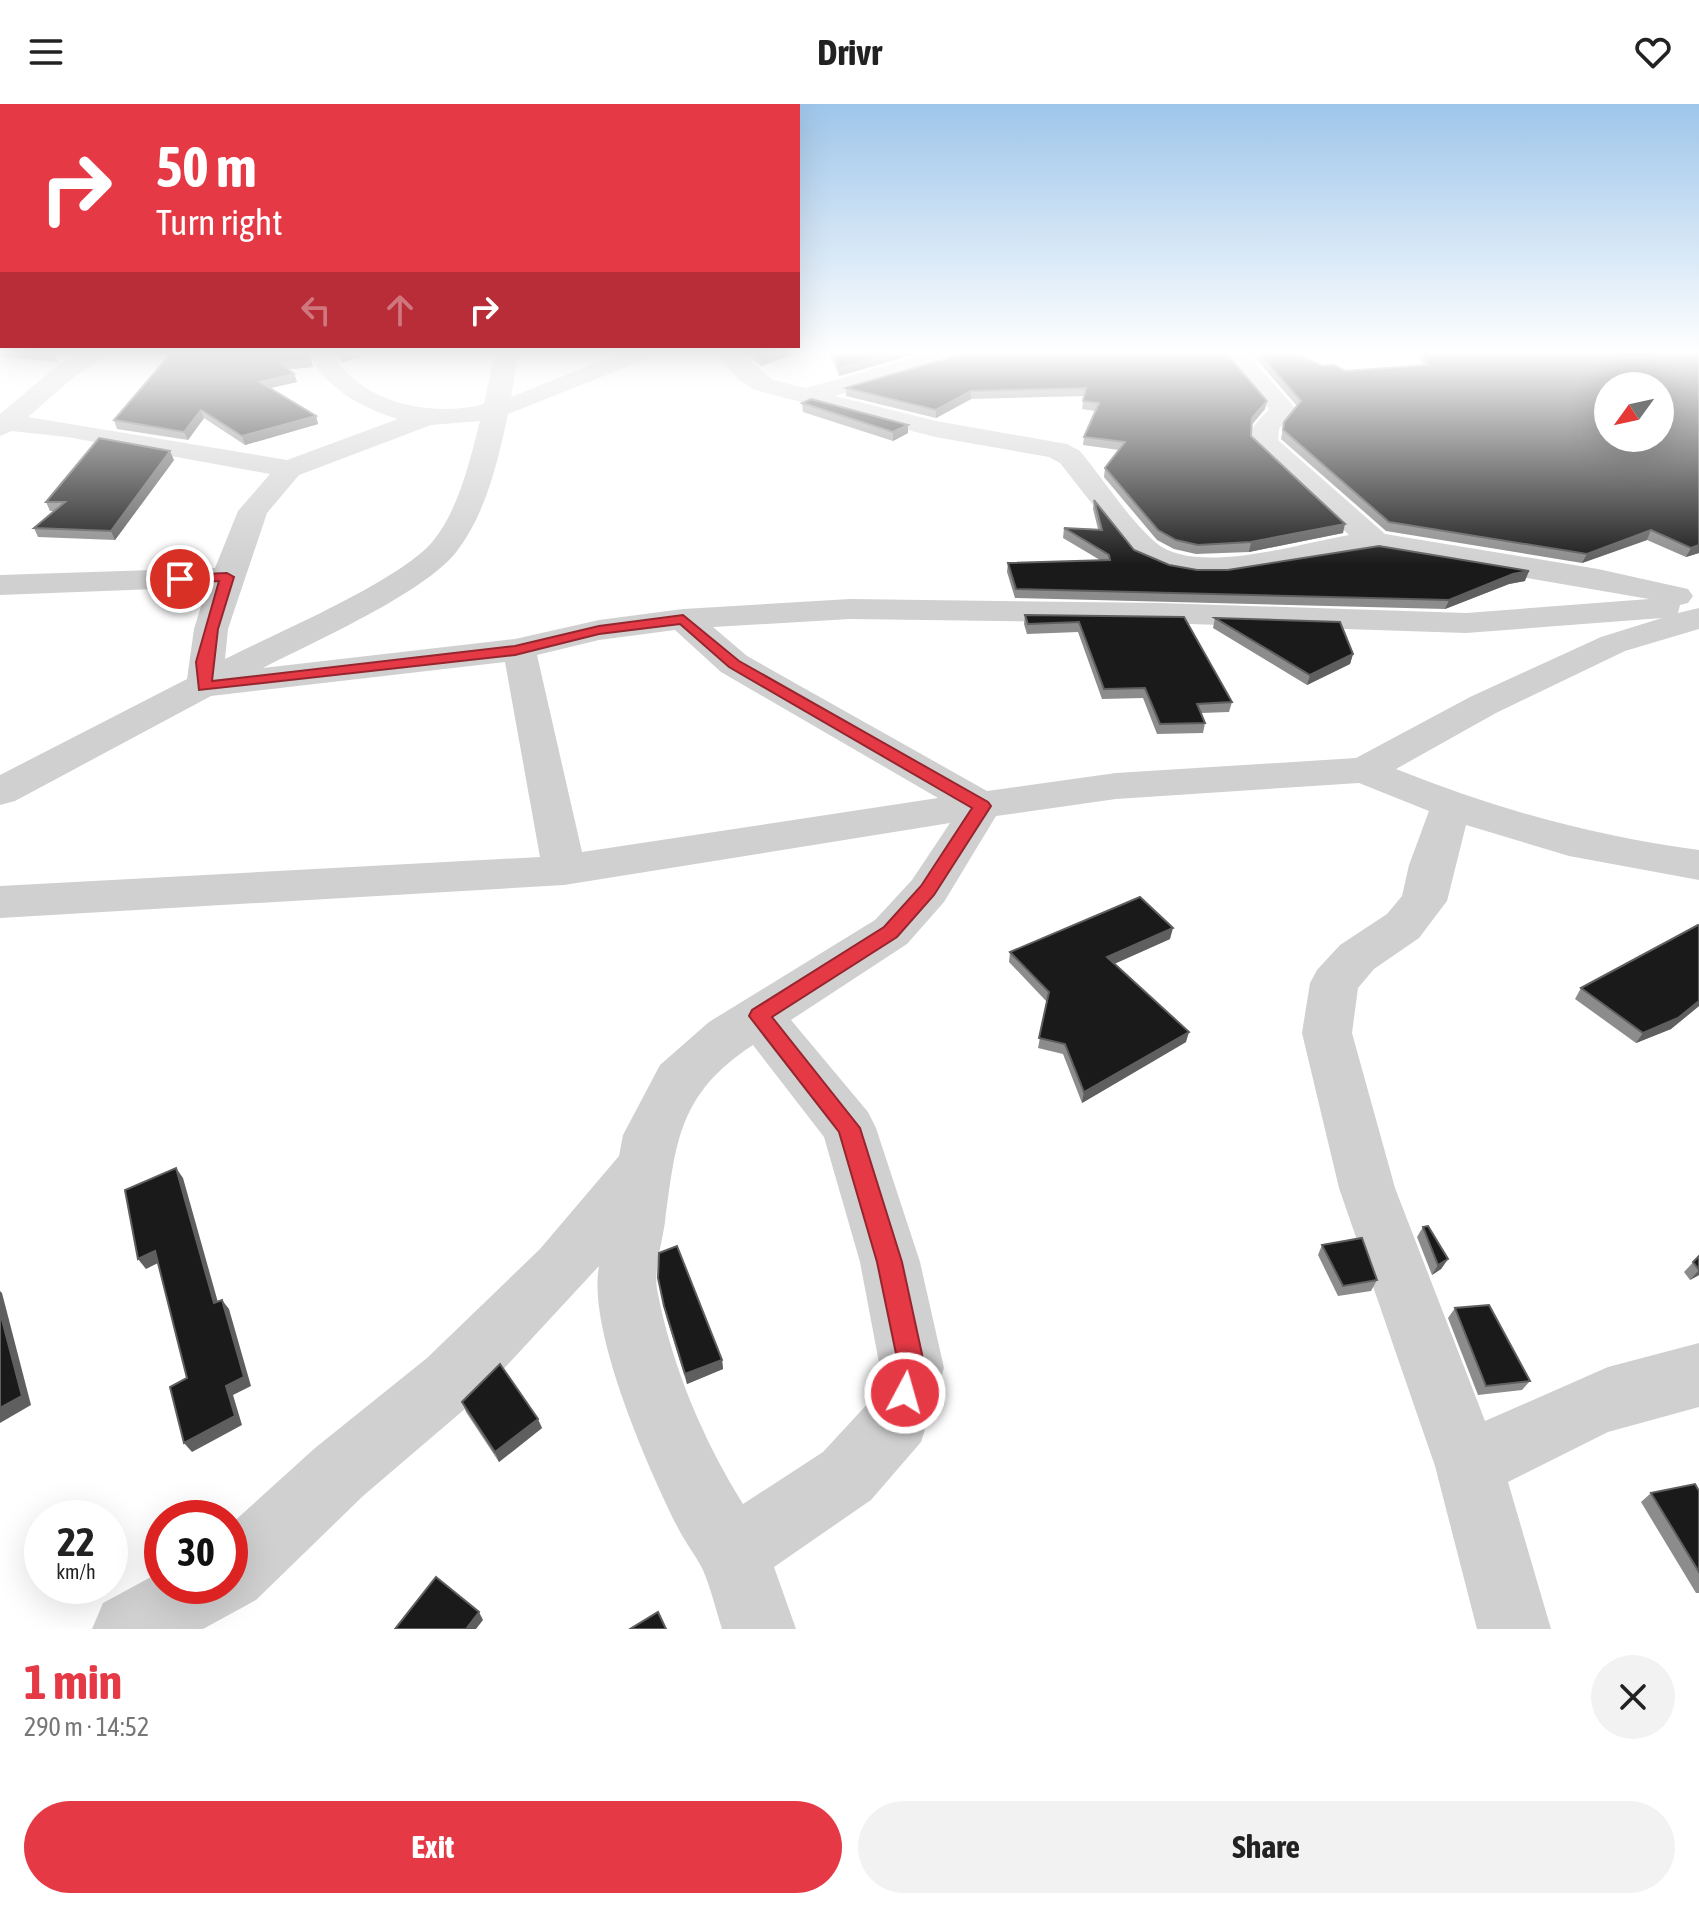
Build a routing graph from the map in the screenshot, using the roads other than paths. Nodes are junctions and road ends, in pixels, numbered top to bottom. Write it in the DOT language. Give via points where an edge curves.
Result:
graph roads {
  1 [pos="415,422"];
  2 [pos="490,422"];
  3 [pos="907,422"];
  4 [pos="1271,422"];
  5 [pos="4,425"];
  6 [pos="289,469"];
  7 [pos="1376,543"];
  8 [pos="227,577"];
  9 [pos="0,585"];
  10 [pos="1699,604"];
  11 [pos="1699,618"];
  12 [pos="683,619"];
  13 [pos="515,650"];
  14 [pos="204,686"];
  15 [pos="1364,770"];
  16 [pos="0,792"];
  17 [pos="982,806"];
  18 [pos="1451,807"];
  19 [pos="1699,865"];
  20 [pos="564,870"];
  21 [pos="0,902"];
  22 [pos="759,1016"];
  23 [pos="646,1164"];
  24 [pos="1699,1375"];
  25 [pos="1469,1466"];
  26 [pos="733,1553"];
  27 [pos="248,1557"];
  28 [pos="175,1604"];
  29 [pos="129,1629"];
  30 [pos="759,1629"];
  31 [pos="1514,1629"];
  1 -- 6 [label="street"];
  2 -- 14 [label="street" via="473,488 449,541 432,561"];
  3 -- 7 [label="street" via="1057,450 1070,457 1145,550 1160,562 1183,568"];
  4 -- 7 [label="street" via="1264,442"];
  5 -- 6 [label="street" via="67,429"];
  6 -- 8 [label="street" via="253,511"];
  7 -- 10 [label="street" via="1557,570"];
  8 -- 9 [label="street"];
  8 -- 14 [label="street" via="204,662"];
  10 -- 12 [label="street" via="1466,623 850,609"];
  11 -- 15 [label="street" via="1613,644 1483,705"];
  12 -- 13 [label="street" via="599,630"];
  12 -- 17 [label="street" via="734,664"];
  13 -- 14 [label="street"];
  13 -- 20 [label="street" via="522,659"];
  14 -- 16 [label="street"];
  15 -- 17 [label="street" via="1116,786"];
  15 -- 18 [label="street"];
  17 -- 20 [label="street"];
  17 -- 22 [label="street" via="928,891 891,932"];
  18 -- 19 [label="street" via="1505,826 1623,854"];
  18 -- 25 [label="street" via="1424,901 1403,926 1357,957 1334,983 1327,1033 1367,1188"];
  20 -- 21 [label="street"];
  22 -- 23 [label="street" via="727,1036 679,1080 650,1135"];
  22 -- 26 [label="street" via="849,1128 890,1262 912,1368 898,1419 847,1476"];
  23 -- 26 [label="street" via="626,1285 640,1351 676,1446"];
  23 -- 27 [label="street" via="561,1268 450,1380 339,1472"];
  24 -- 25 [label="street" via="1659,1382 1566,1414"];
  25 -- 31 [label="street"];
  26 -- 30 [label="street"];
  28 -- 29 [label="street"];
}
